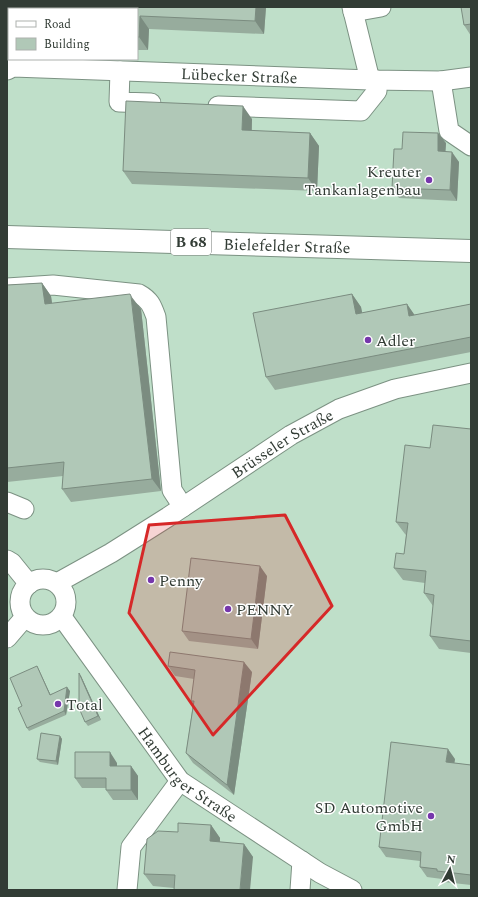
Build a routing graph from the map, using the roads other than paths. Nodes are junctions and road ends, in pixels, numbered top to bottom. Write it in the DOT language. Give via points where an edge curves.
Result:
graph roads {
  1 [pos="381,7"];
  2 [pos="353,9"];
  3 [pos="7,70"];
  4 [pos="120,71"];
  5 [pos="471,77"];
  6 [pos="374,80"];
  7 [pos="441,81"];
  8 [pos="166,104"];
  9 [pos="205,105"];
  10 [pos="471,146"];
  11 [pos="7,237"];
  12 [pos="471,250"];
  13 [pos="7,288"];
  14 [pos="471,373"];
  15 [pos="176,518"];
  16 [pos="7,560"];
  17 [pos="28,584"];
  18 [pos="61,589"];
  19 [pos="24,617"];
  20 [pos="62,617"];
  21 [pos="7,638"];
  22 [pos="180,781"];
  23 [pos="302,861"];
  24 [pos="127,890"];
  25 [pos="300,890"];
  26 [pos="352,890"];
  1 -- 2 [label="street"];
  2 -- 6 [label="street"];
  3 -- 4 [label="street, Lübecker Straße" via="13,67"];
  4 -- 6 [label="street, Lübecker Straße"];
  4 -- 8 [label="street" via="119,102"];
  5 -- 7 [label="street, Lübecker Straße"];
  6 -- 7 [label="street, Lübecker Straße"];
  6 -- 9 [label="street" via="376,91 361,111"];
  7 -- 10 [label="street" via="449,131"];
  11 -- 12 [label="main road, Bielefelder Straße / B 68"];
  13 -- 15 [label="street" via="53,285 139,294 146,298 156,317"];
  14 -- 15 [label="street, Brüsseler Straße" via="395,389 339,409 291,435 270,441"];
  15 -- 18 [label="street, Brüsseler Straße" via="111,553"];
  16 -- 17 [label="street"];
  17 -- 18 [label="street" via="35,580 50,580"];
  17 -- 19 [label="street" via="23,589 19,603"];
  18 -- 20 [label="street" via="67,602"];
  19 -- 20 [label="street" via="36,625 43,626 57,622"];
  19 -- 21 [label="street"];
  20 -- 22 [label="street, Hamburger Straße"];
  22 -- 23 [label="street, Hamburger Straße"];
  22 -- 24 [label="street" via="131,847"];
  23 -- 25 [label="street"];
  23 -- 26 [label="street, Hamburger Straße"];
}
